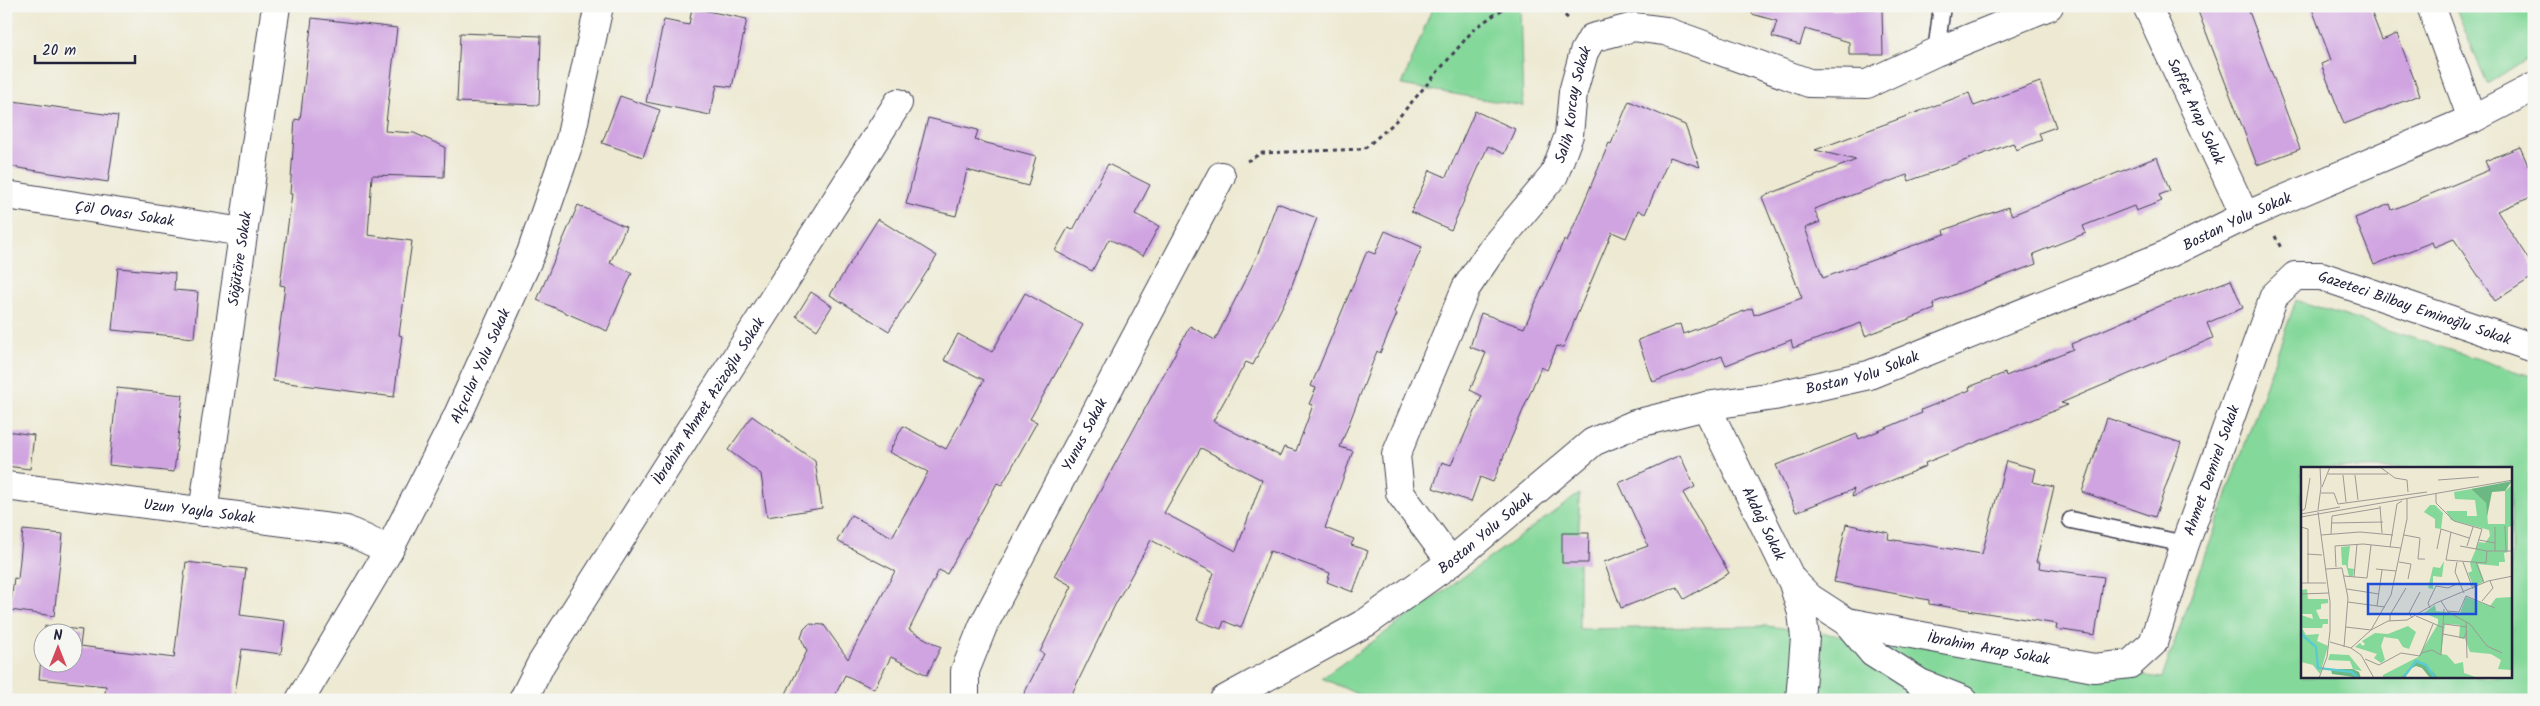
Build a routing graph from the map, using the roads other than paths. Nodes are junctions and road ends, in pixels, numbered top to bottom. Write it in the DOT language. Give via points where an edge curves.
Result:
graph roads {
  1 [pos="276,6"];
  2 [pos="600,6"];
  3 [pos="1942,6"];
  4 [pos="2049,6"];
  5 [pos="2147,6"];
  6 [pos="2431,6"];
  7 [pos="1936,52"];
  8 [pos="2534,87"];
  9 [pos="898,103"];
  10 [pos="2472,119"];
  11 [pos="1221,176"];
  12 [pos="6,195"];
  13 [pos="2253,213"];
  14 [pos="243,232"];
  15 [pos="2295,276"];
  16 [pos="2534,348"];
  17 [pos="1706,406"];
  18 [pos="6,486"];
  19 [pos="202,512"];
  20 [pos="2071,520"];
  21 [pos="2185,544"];
  22 [pos="388,550"];
  23 [pos="1451,562"];
  24 [pos="1792,579"];
  25 [pos="1847,622"];
  26 [pos="2130,664"];
  27 [pos="300,700"];
  28 [pos="523,700"];
  29 [pos="965,700"];
  30 [pos="1224,700"];
  31 [pos="1800,700"];
  32 [pos="1963,700"];
  1 -- 14 [label="street, Söğütöre Sokak"];
  2 -- 22 [label="street, Alçıcılar Yolu Sokak" via="570,140 531,253 457,417"];
  3 -- 7 [label="lane"];
  4 -- 7 [label="street, Salih Korcay Sokak"];
  5 -- 13 [label="street, Saffet Arap Sokak"];
  6 -- 10 [label="street"];
  7 -- 23 [label="street, Salih Korcay Sokak" via="1868,84 1809,83 1665,31 1634,27 1592,38 1584,52 1573,92 1569,135 1554,175 1493,248 1466,288 1396,455 1400,493"];
  8 -- 10 [label="street, Bostan Yolu Sokak"];
  9 -- 28 [label="street, İbrahim Ahmet Azizoğlu Sokak" via="541,664"];
  10 -- 13 [label="street, Bostan Yolu Sokak"];
  11 -- 29 [label="street, Yunus Sokak" via="983,626 965,671"];
  12 -- 14 [label="street, Çöl Ovası Sokak"];
  13 -- 17 [label="street, Bostan Yolu Sokak" via="2168,254 1869,375 1774,396"];
  14 -- 19 [label="street, Söğütöre Sokak"];
  15 -- 16 [label="street, Gazeteci Bilbay Eminoğlu Sokak" via="2321,276"];
  15 -- 21 [label="street, Ahmet Demirel Sokak" via="2274,296"];
  17 -- 23 [label="street, Bostan Yolu Sokak" via="1635,424 1593,442"];
  17 -- 24 [label="street, Akdağ Sokak"];
  18 -- 19 [label="street, Uzun Yayla Sokak"];
  19 -- 22 [label="street, Uzun Yayla Sokak" via="346,530"];
  20 -- 21 [label="lane"];
  21 -- 26 [label="street, Ahmet Demirel Sokak" via="2153,643"];
  22 -- 27 [label="street, Alçıcılar Yolu Sokak"];
  23 -- 30 [label="street, Bostan Yolu Sokak" via="1367,622"];
  24 -- 25 [label="street, Akdağ Sokak" via="1810,598"];
  24 -- 31 [label="street" via="1806,637"];
  25 -- 26 [label="street, İbrahim Arap Sokak" via="2094,668"];
  25 -- 32 [label="street" via="1873,653 1920,683"];
}
